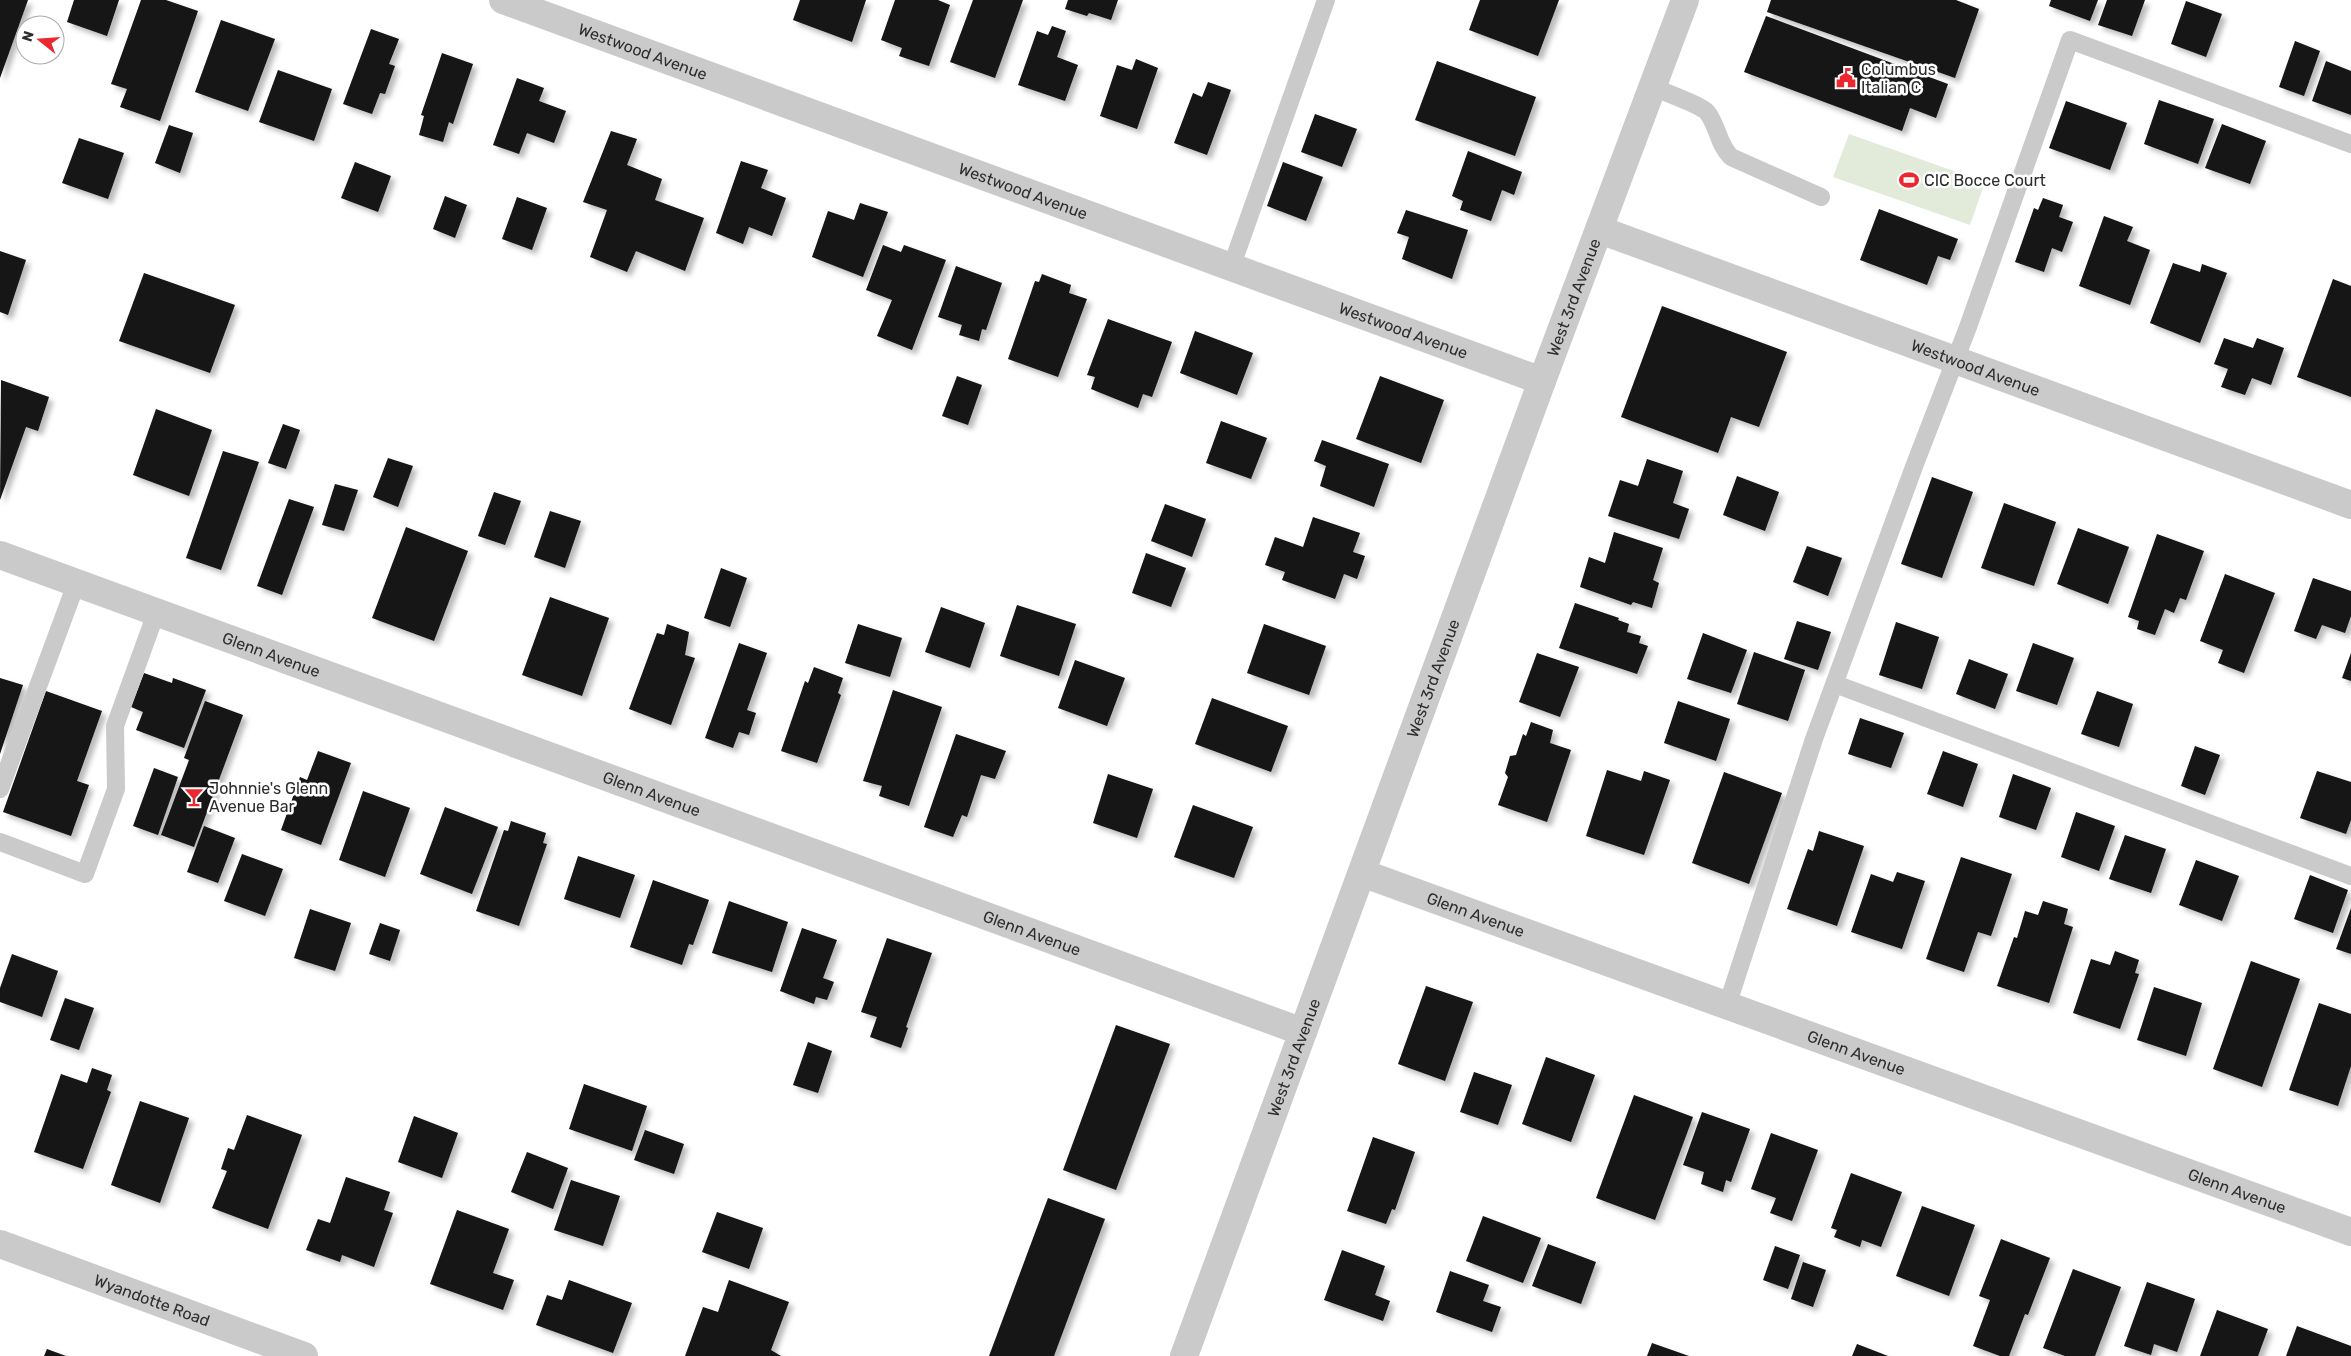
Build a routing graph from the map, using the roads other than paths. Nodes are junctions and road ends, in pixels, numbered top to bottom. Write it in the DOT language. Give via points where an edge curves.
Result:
graph roads {
  1 [pos="503,0"];
  2 [pos="1326,0"];
  3 [pos="1685,0"];
  4 [pos="1653,87"];
  5 [pos="2351,144"];
  6 [pos="1821,198"];
  7 [pos="1600,230"];
  8 [pos="1231,268"];
  9 [pos="1956,360"];
  10 [pos="1542,381"];
  11 [pos="2351,505"];
  12 [pos="0,555"];
  13 [pos="76,584"];
  14 [pos="156,613"];
  15 [pos="1835,684"];
  16 [pos="0,789"];
  17 [pos="0,842"];
  18 [pos="1362,874"];
  19 [pos="2351,876"];
  20 [pos="1728,1006"];
  21 [pos="1303,1032"];
  22 [pos="2351,1232"];
  23 [pos="0,1244"];
  24 [pos="304,1356"];
  25 [pos="1184,1356"];
  1 -- 8 [label="street, Westwood Avenue"];
  2 -- 8 [label="lane"];
  3 -- 4 [label="street, West 3rd Avenue"];
  4 -- 6 [label="lane" via="1706,111 1722,149 1731,157"];
  4 -- 7 [label="street, West 3rd Avenue"];
  5 -- 9 [label="lane" via="2070,40"];
  7 -- 9 [label="street, Westwood Avenue"];
  7 -- 10 [label="street, West 3rd Avenue"];
  8 -- 10 [label="street, Westwood Avenue"];
  9 -- 11 [label="street, Westwood Avenue"];
  9 -- 15 [label="lane" via="1914,464"];
  10 -- 18 [label="street, West 3rd Avenue"];
  12 -- 13 [label="street, Glenn Avenue"];
  13 -- 14 [label="street, Glenn Avenue"];
  13 -- 16 [label="lane"];
  14 -- 17 [label="lane" via="115,726 116,789 85,874"];
  14 -- 21 [label="street, Glenn Avenue"];
  15 -- 19 [label="lane"];
  15 -- 20 [label="lane" via="1788,816"];
  18 -- 20 [label="street, Glenn Avenue"];
  18 -- 21 [label="street, West 3rd Avenue"];
  20 -- 22 [label="street, Glenn Avenue"];
  21 -- 25 [label="street, West 3rd Avenue"];
  23 -- 24 [label="street, Wyandotte Road"];
}
